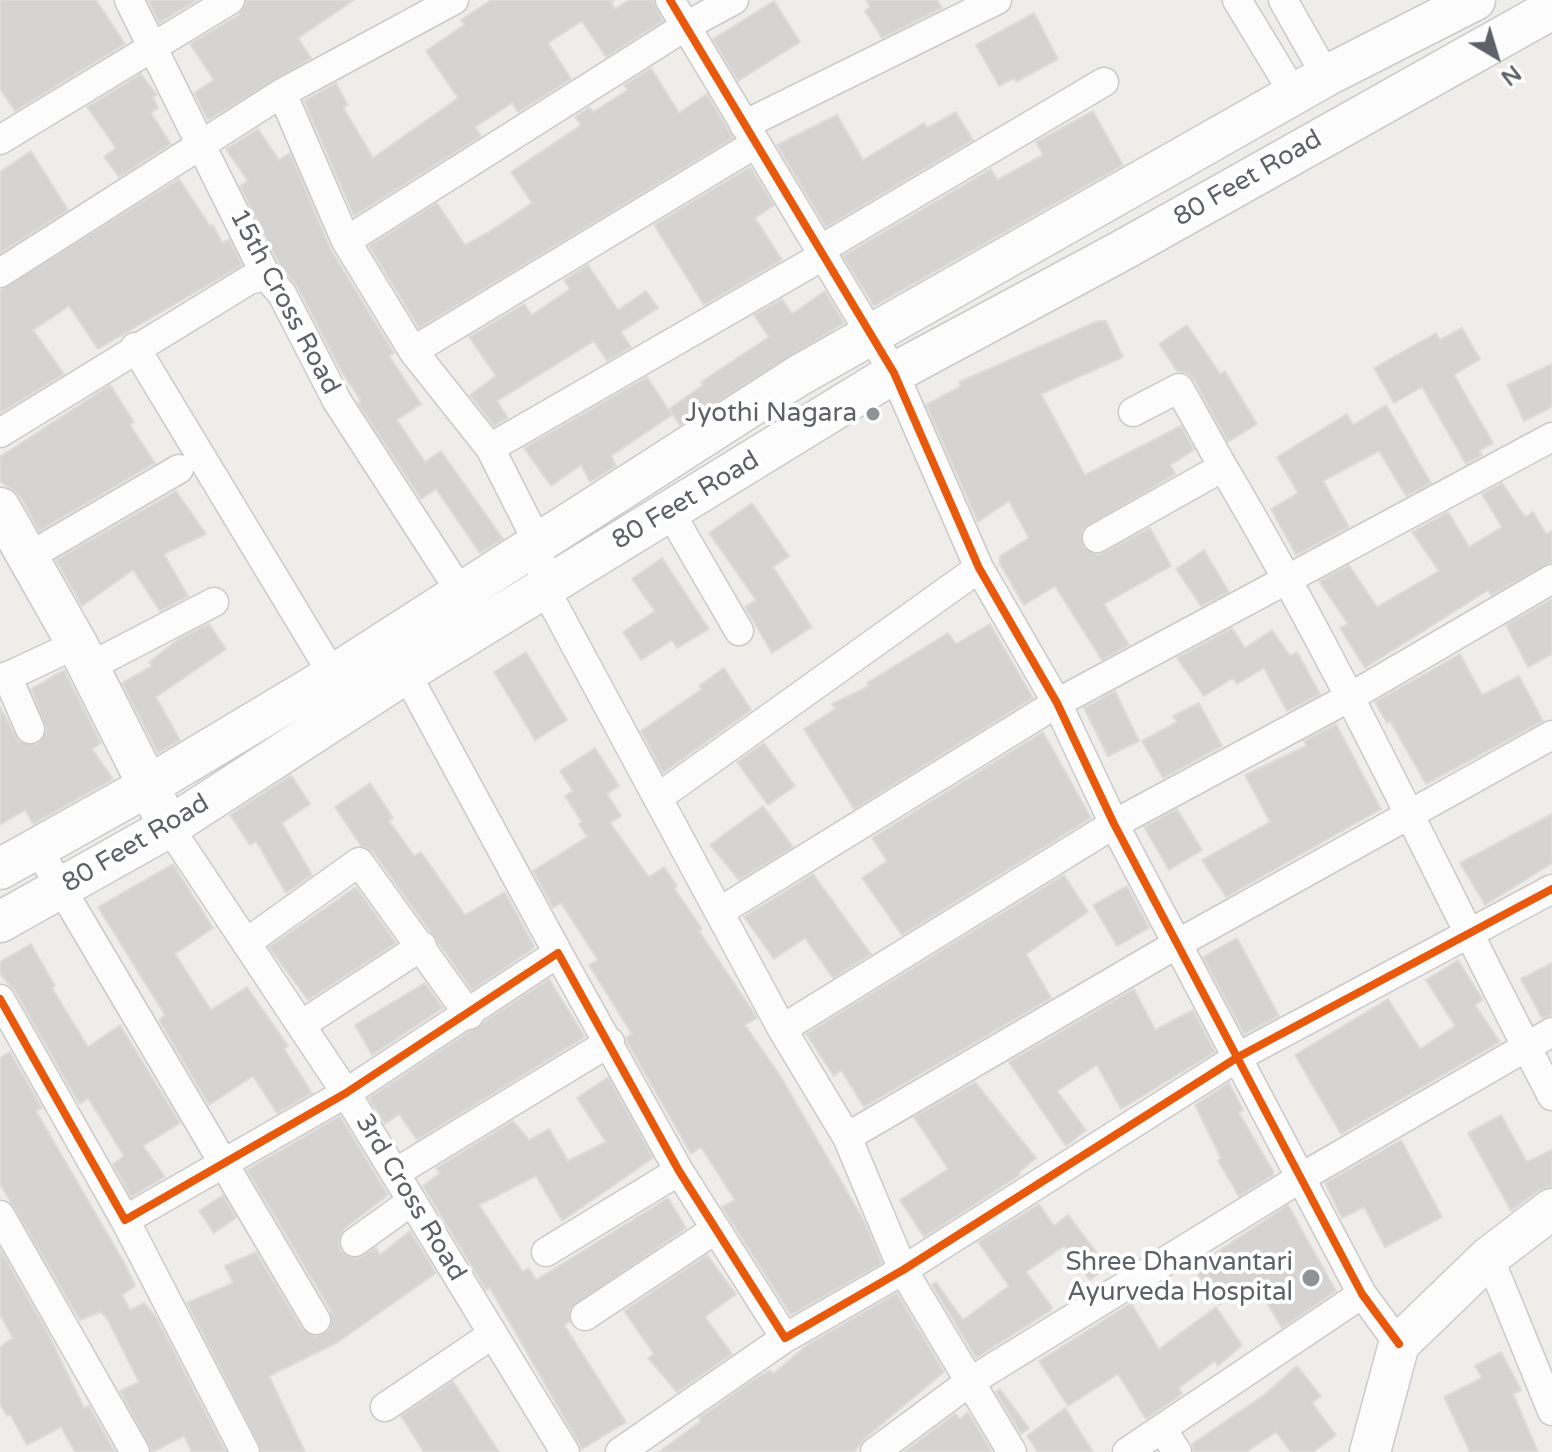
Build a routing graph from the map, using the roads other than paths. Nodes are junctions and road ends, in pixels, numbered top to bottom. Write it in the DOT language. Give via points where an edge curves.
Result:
graph roads {
  1 [pos="129,0"];
  2 [pos="230,0"];
  3 [pos="454,0"];
  4 [pos="670,0"];
  5 [pos="734,0"];
  6 [pos="997,0"];
  7 [pos="1237,0"];
  8 [pos="1283,0"];
  9 [pos="1475,0"];
  10 [pos="1552,9"];
  11 [pos="686,26"];
  12 [pos="153,47"];
  13 [pos="1104,82"];
  14 [pos="1310,85"];
  15 [pos="282,93"];
  16 [pos="749,134"];
  17 [pos="0,140"];
  18 [pos="201,144"];
  19 [pos="346,241"];
  20 [pos="820,254"];
  21 [pos="0,273"];
  22 [pos="266,276"];
  23 [pos="871,335"];
  24 [pos="135,347"];
  25 [pos="413,351"];
  26 [pos="894,373"];
  27 [pos="1133,412"];
  28 [pos="0,433"];
  29 [pos="1552,437"];
  30 [pos="490,448"];
  31 [pos="1223,467"];
  32 [pos="179,469"];
  33 [pos="0,508"];
  34 [pos="670,512"];
  35 [pos="1097,538"];
  36 [pos="538,543"];
  37 [pos="28,557"];
  38 [pos="979,568"];
  39 [pos="1288,576"];
  40 [pos="1552,579"];
  41 [pos="544,587"];
  42 [pos="460,591"];
  43 [pos="214,602"];
  44 [pos="739,631"];
  45 [pos="83,656"];
  46 [pos="406,673"];
  47 [pos="333,675"];
  48 [pos="4,678"];
  49 [pos="1352,696"];
  50 [pos="1057,703"];
  51 [pos="30,729"];
  52 [pos="1552,735"];
  53 [pos="148,786"];
  54 [pos="659,797"];
  55 [pos="1411,814"];
  56 [pos="1114,824"];
  57 [pos="169,827"];
  58 [pos="38,849"];
  59 [pos="0,869"];
  60 [pos="63,889"];
  61 [pos="1552,889"];
  62 [pos="719,912"];
  63 [pos="0,922"];
  64 [pos="1469,934"];
  65 [pos="246,943"];
  66 [pos="1177,944"];
  67 [pos="422,946"];
  68 [pos="558,953"];
  69 [pos="0,999"];
  70 [pos="469,1015"];
  71 [pos="301,1025"];
  72 [pos="782,1029"];
  73 [pos="1552,1032"];
  74 [pos="610,1042"];
  75 [pos="1526,1046"];
  76 [pos="1238,1057"];
  77 [pos="346,1093"];
  78 [pos="1552,1096"];
  79 [pos="847,1137"];
  80 [pos="225,1162"];
  81 [pos="679,1171"];
  82 [pos="395,1173"];
  83 [pos="1302,1177"];
  84 [pos="412,1201"];
  85 [pos="1552,1209"];
  86 [pos="0,1215"];
  87 [pos="125,1220"];
  88 [pos="716,1229"];
  89 [pos="355,1242"];
  90 [pos="546,1252"];
  91 [pos="1489,1257"];
  92 [pos="903,1270"];
  93 [pos="1362,1294"];
  94 [pos="585,1316"];
  95 [pos="316,1320"];
  96 [pos="493,1334"];
  97 [pos="785,1338"];
  98 [pos="1399,1344"];
  99 [pos="968,1383"];
  100 [pos="385,1407"];
  101 [pos="1552,1411"];
  102 [pos="1170,1440"];
  103 [pos="135,1452"];
  104 [pos="245,1452"];
  105 [pos="565,1452"];
  106 [pos="620,1452"];
  107 [pos="875,1452"];
  108 [pos="1012,1452"];
  109 [pos="1127,1452"];
  110 [pos="1370,1452"];
  1 -- 12 [label="street, 15th Cross Road"];
  2 -- 12 [label="street"];
  3 -- 15 [label="street"];
  4 -- 11 [label="street"];
  5 -- 11 [label="street"];
  6 -- 16 [label="street"];
  7 -- 14 [label="street"];
  8 -- 14 [label="street"];
  9 -- 14 [label="main road, 80 Feet Road"];
  10 -- 26 [label="main road, 80 Feet Road"];
  11 -- 16 [label="street"];
  11 -- 19 [label="street"];
  12 -- 17 [label="street"];
  12 -- 18 [label="street, 15th Cross Road"];
  13 -- 20 [label="street"];
  14 -- 23 [label="main road, 80 Feet Road"];
  15 -- 18 [label="street"];
  15 -- 19 [label="street"];
  16 -- 20 [label="street"];
  16 -- 25 [label="street"];
  18 -- 21 [label="street"];
  18 -- 22 [label="street, 15th Cross Road"];
  19 -- 25 [label="street"];
  20 -- 23 [label="street"];
  20 -- 30 [label="street"];
  22 -- 24 [label="street" via="249,280"];
  22 -- 42 [label="street, 15th Cross Road" via="282,294 337,401"];
  23 -- 26 [label="street"];
  23 -- 36 [label="main road, 80 Feet Road"];
  24 -- 28 [label="street"];
  24 -- 47 [label="street"];
  25 -- 30 [label="street"];
  26 -- 34 [label="main road, 80 Feet Road"];
  26 -- 38 [label="street"];
  27 -- 31 [label="street" via="1179,388"];
  29 -- 39 [label="street"];
  30 -- 36 [label="street"];
  31 -- 35 [label="street"];
  31 -- 39 [label="street"];
  32 -- 37 [label="street"];
  33 -- 37 [label="main road"];
  34 -- 41 [label="main road, 80 Feet Road"];
  34 -- 44 [label="street"];
  36 -- 41 [label="street"];
  36 -- 42 [label="main road, 80 Feet Road"];
  37 -- 45 [label="main road"];
  38 -- 50 [label="street"];
  38 -- 54 [label="street"];
  39 -- 49 [label="street"];
  39 -- 50 [label="street"];
  40 -- 49 [label="street"];
  41 -- 46 [label="main road, 80 Feet Road"];
  41 -- 54 [label="street"];
  42 -- 47 [label="main road, 80 Feet Road"];
  43 -- 45 [label="street"];
  45 -- 48 [label="street"];
  45 -- 53 [label="main road"];
  46 -- 57 [label="main road, 80 Feet Road"];
  46 -- 68 [label="street"];
  47 -- 53 [label="main road, 80 Feet Road"];
  48 -- 51 [label="street"];
  49 -- 55 [label="street"];
  49 -- 56 [label="street"];
  50 -- 56 [label="street"];
  50 -- 62 [label="street"];
  52 -- 55 [label="street"];
  53 -- 57 [label="main road"];
  53 -- 58 [label="main road, 80 Feet Road"];
  54 -- 62 [label="street"];
  55 -- 64 [label="street"];
  55 -- 66 [label="street"];
  56 -- 66 [label="street"];
  56 -- 72 [label="street"];
  57 -- 60 [label="main road, 80 Feet Road"];
  57 -- 65 [label="street, 3rd Cross Road"];
  58 -- 59 [label="main road, 80 Feet Road"];
  58 -- 60 [label="street"];
  60 -- 63 [label="main road, 80 Feet Road"];
  60 -- 80 [label="street"];
  61 -- 64 [label="street"];
  62 -- 72 [label="street"];
  64 -- 75 [label="street"];
  64 -- 76 [label="street"];
  65 -- 67 [label="street" via="359,862"];
  65 -- 71 [label="street, 3rd Cross Road"];
  66 -- 76 [label="street"];
  66 -- 79 [label="street"];
  67 -- 70 [label="street"];
  67 -- 71 [label="street"];
  68 -- 70 [label="street"];
  68 -- 74 [label="street"];
  69 -- 87 [label="street"];
  70 -- 77 [label="street"];
  71 -- 77 [label="street, 3rd Cross Road"];
  72 -- 79 [label="street"];
  73 -- 75 [label="street"];
  74 -- 81 [label="street"];
  74 -- 82 [label="street"];
  75 -- 78 [label="street"];
  75 -- 83 [label="street"];
  76 -- 83 [label="street"];
  76 -- 92 [label="street"];
  77 -- 80 [label="street"];
  77 -- 82 [label="street, 3rd Cross Road"];
  79 -- 92 [label="street"];
  80 -- 87 [label="street"];
  80 -- 95 [label="street"];
  81 -- 88 [label="street"];
  81 -- 90 [label="street"];
  82 -- 84 [label="street, 3rd Cross Road"];
  83 -- 93 [label="street"];
  83 -- 99 [label="street"];
  84 -- 89 [label="street"];
  84 -- 96 [label="street, 3rd Cross Road"];
  85 -- 91 [label="main road"];
  86 -- 103 [label="street"];
  87 -- 104 [label="street"];
  88 -- 94 [label="street"];
  88 -- 97 [label="street"];
  91 -- 98 [label="main road"];
  91 -- 101 [label="street"];
  92 -- 97 [label="street"];
  92 -- 99 [label="street"];
  93 -- 98 [label="street"];
  93 -- 102 [label="street"];
  96 -- 100 [label="street"];
  96 -- 105 [label="street, 3rd Cross Road"];
  97 -- 106 [label="street"];
  98 -- 110 [label="main road"];
  99 -- 107 [label="street"];
  99 -- 108 [label="street"];
  102 -- 109 [label="street"];
}
